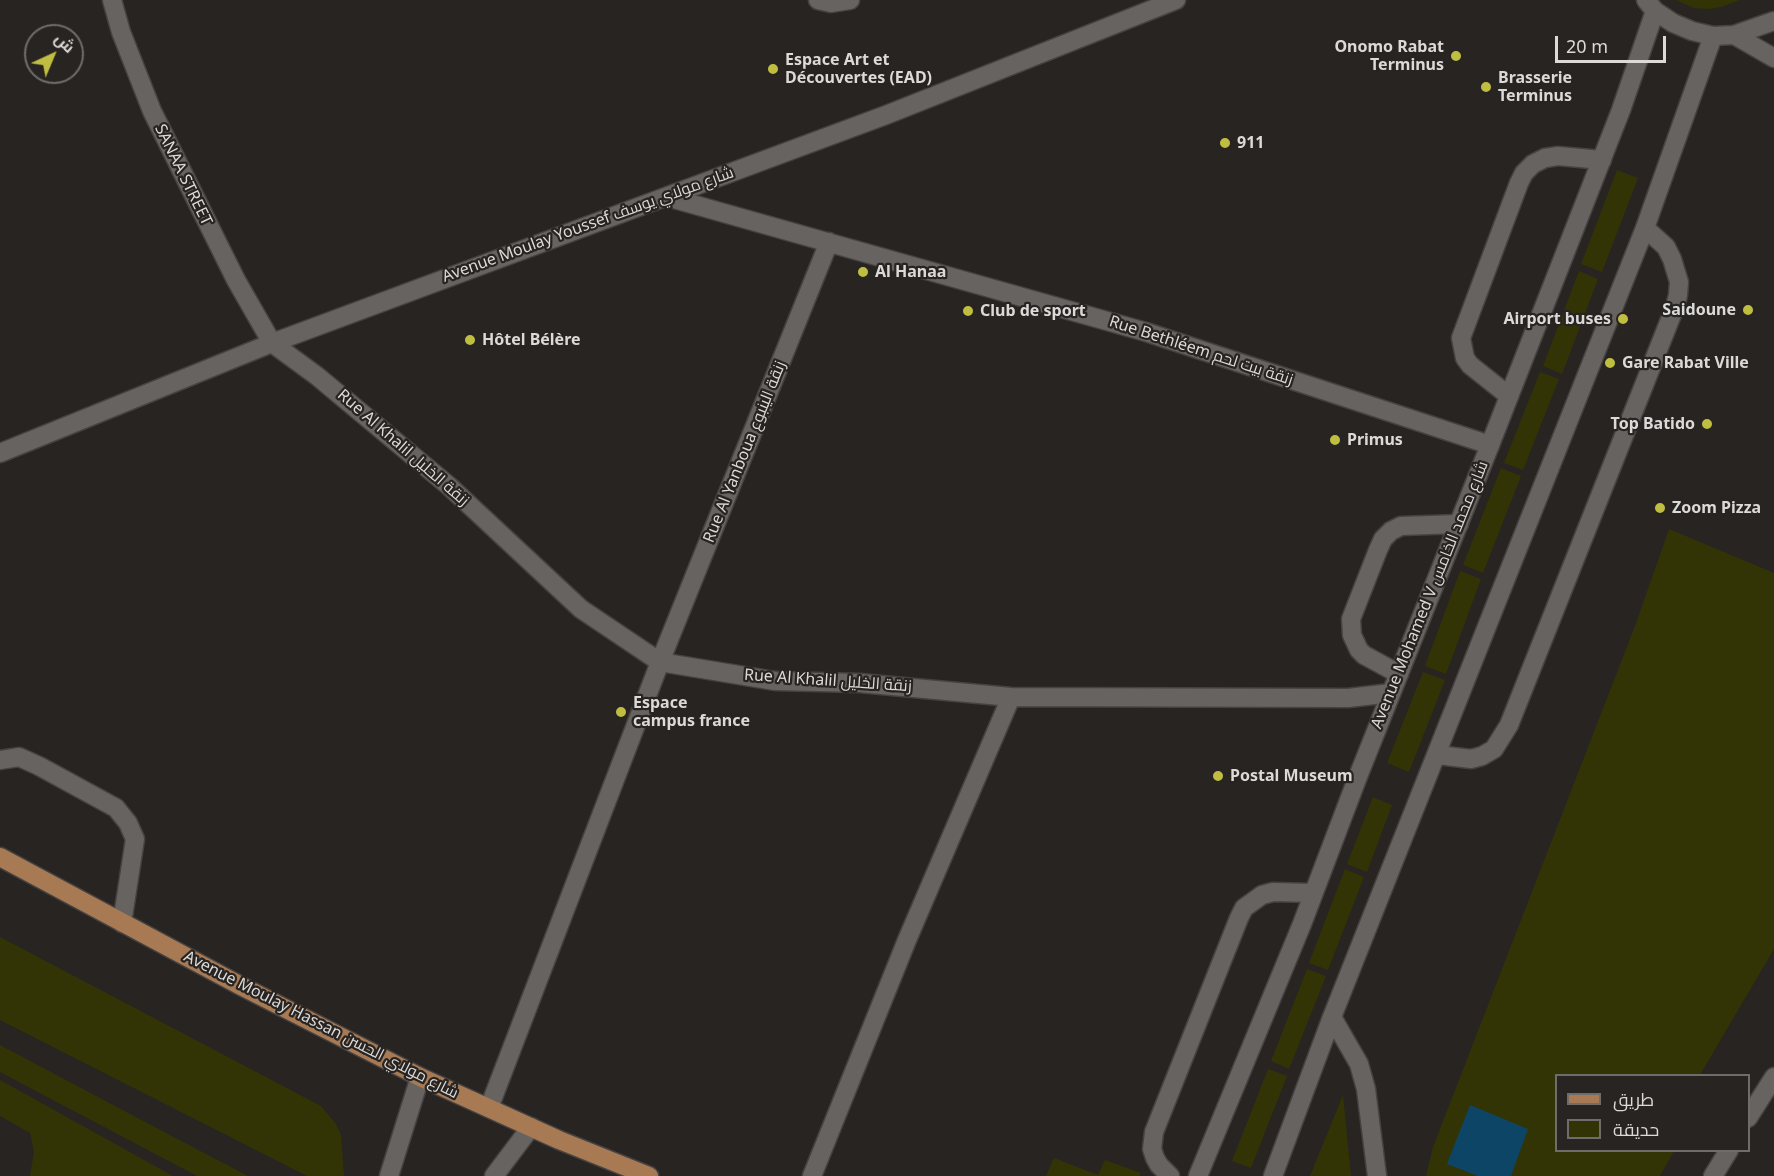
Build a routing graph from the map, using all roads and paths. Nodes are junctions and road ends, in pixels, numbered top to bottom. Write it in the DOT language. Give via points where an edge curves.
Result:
graph roads {
  1 [pos="112,0"];
  2 [pos="850,0"];
  3 [pos="1176,0"];
  4 [pos="825,2"];
  5 [pos="1650,5"];
  6 [pos="1774,21"];
  7 [pos="1734,35"];
  8 [pos="1713,36"];
  9 [pos="1774,58"];
  10 [pos="1602,160"];
  11 [pos="667,197"];
  12 [pos="1645,228"];
  13 [pos="829,242"];
  14 [pos="272,343"];
  15 [pos="1509,396"];
  16 [pos="1490,445"];
  17 [pos="0,453"];
  18 [pos="1459,524"];
  19 [pos="660,662"];
  20 [pos="1399,674"];
  21 [pos="1391,693"];
  22 [pos="1011,696"];
  23 [pos="1438,755"];
  24 [pos="0,760"];
  25 [pos="0,857"];
  26 [pos="1313,893"];
  27 [pos="122,923"];
  28 [pos="1332,1017"];
  29 [pos="420,1077"];
  30 [pos="1774,1077"];
  31 [pos="489,1108"];
  32 [pos="1750,1116"];
  33 [pos="531,1128"];
  34 [pos="1728,1152"];
  35 [pos="389,1176"];
  36 [pos="494,1176"];
  37 [pos="649,1176"];
  38 [pos="812,1176"];
  39 [pos="1170,1176"];
  40 [pos="1198,1176"];
  41 [pos="1272,1176"];
  42 [pos="1377,1176"];
  43 [pos="1713,1176"];
  1 -- 14 [label="street, SANAA STREET" via="152,111 236,280"];
  2 -- 4 [label="street"];
  3 -- 11 [label="street, Avenue Moulay Youssef شارع مولاي يوسف"];
  5 -- 8 [label="street" via="1673,22"];
  5 -- 10 [label="street, Avenue Mohamed V شارع محمد الخامس"];
  6 -- 7 [label="street"];
  7 -- 8 [label="street"];
  7 -- 9 [label="street"];
  8 -- 12 [label="street"];
  10 -- 15 [label="street, Avenue Mohamed V شارع محمد الخامس"];
  10 -- 15 [label="street" via="1545,158 1524,173 1511,204 1461,338 1465,358"];
  11 -- 13 [label="street, Rue Bethléem زنقة بيت لحم"];
  11 -- 14 [label="street, Avenue Moulay Youssef شارع مولاي يوسف"];
  12 -- 23 [label="street"];
  12 -- 23 [label="street" via="1666,247 1672,259 1679,282 1675,307 1509,725 1494,749 1482,756 1471,759"];
  13 -- 16 [label="street, Rue Bethléem زنقة بيت لحم" via="1146,332"];
  13 -- 19 [label="street, Rue Al Yanboua زنقة الينبوع"];
  14 -- 17 [label="street, Avenue Moulay Youssef شارع مولاي يوسف"];
  14 -- 19 [label="street, Rue Al Khalil زنقة الخليل" via="440,478 581,609"];
  15 -- 16 [label="street, Avenue Mohamed V شارع محمد الخامس"];
  16 -- 18 [label="street, Avenue Mohamed V شارع محمد الخامس"];
  18 -- 20 [label="street, Avenue Mohamed V شارع محمد الخامس"];
  18 -- 20 [label="street" via="1401,526 1391,531 1378,550 1351,619 1352,635 1364,655"];
  19 -- 22 [label="street, Rue Al Khalil زنقة الخليل" via="774,681 860,683"];
  19 -- 31 [label="street, Rue Al Yanboua زنقة الينبوع"];
  20 -- 21 [label="street, Avenue Mohamed V شارع محمد الخامس"];
  21 -- 22 [label="street, Rue Al Khalil زنقة الخليل" via="1348,698"];
  21 -- 26 [label="street, Avenue Mohamed V شارع محمد الخامس"];
  22 -- 38 [label="street"];
  23 -- 28 [label="street"];
  24 -- 27 [label="street" via="18,757 39,766 116,808 128,823 135,839"];
  25 -- 27 [label="main road, Avenue Moulay Hassan شارع مولاي الحسن"];
  26 -- 39 [label="street" via="1273,892 1244,908 1154,1132 1155,1158"];
  26 -- 40 [label="street, Avenue Mohamed V شارع محمد الخامس"];
  27 -- 29 [label="main road, Avenue Moulay Hassan شارع مولاي الحسن"];
  28 -- 41 [label="street"];
  28 -- 42 [label="street" via="1359,1064"];
  29 -- 31 [label="main road, Avenue Moulay Hassan شارع مولاي الحسن"];
  29 -- 35 [label="street"];
  30 -- 32 [label="street"];
  31 -- 33 [label="main road, Avenue Moulay Hassan شارع مولاي الحسن"];
  33 -- 36 [label="street"];
  33 -- 37 [label="main road, Avenue Moulay Hassan شارع مولاي الحسن"];
  34 -- 43 [label="street"];
}
